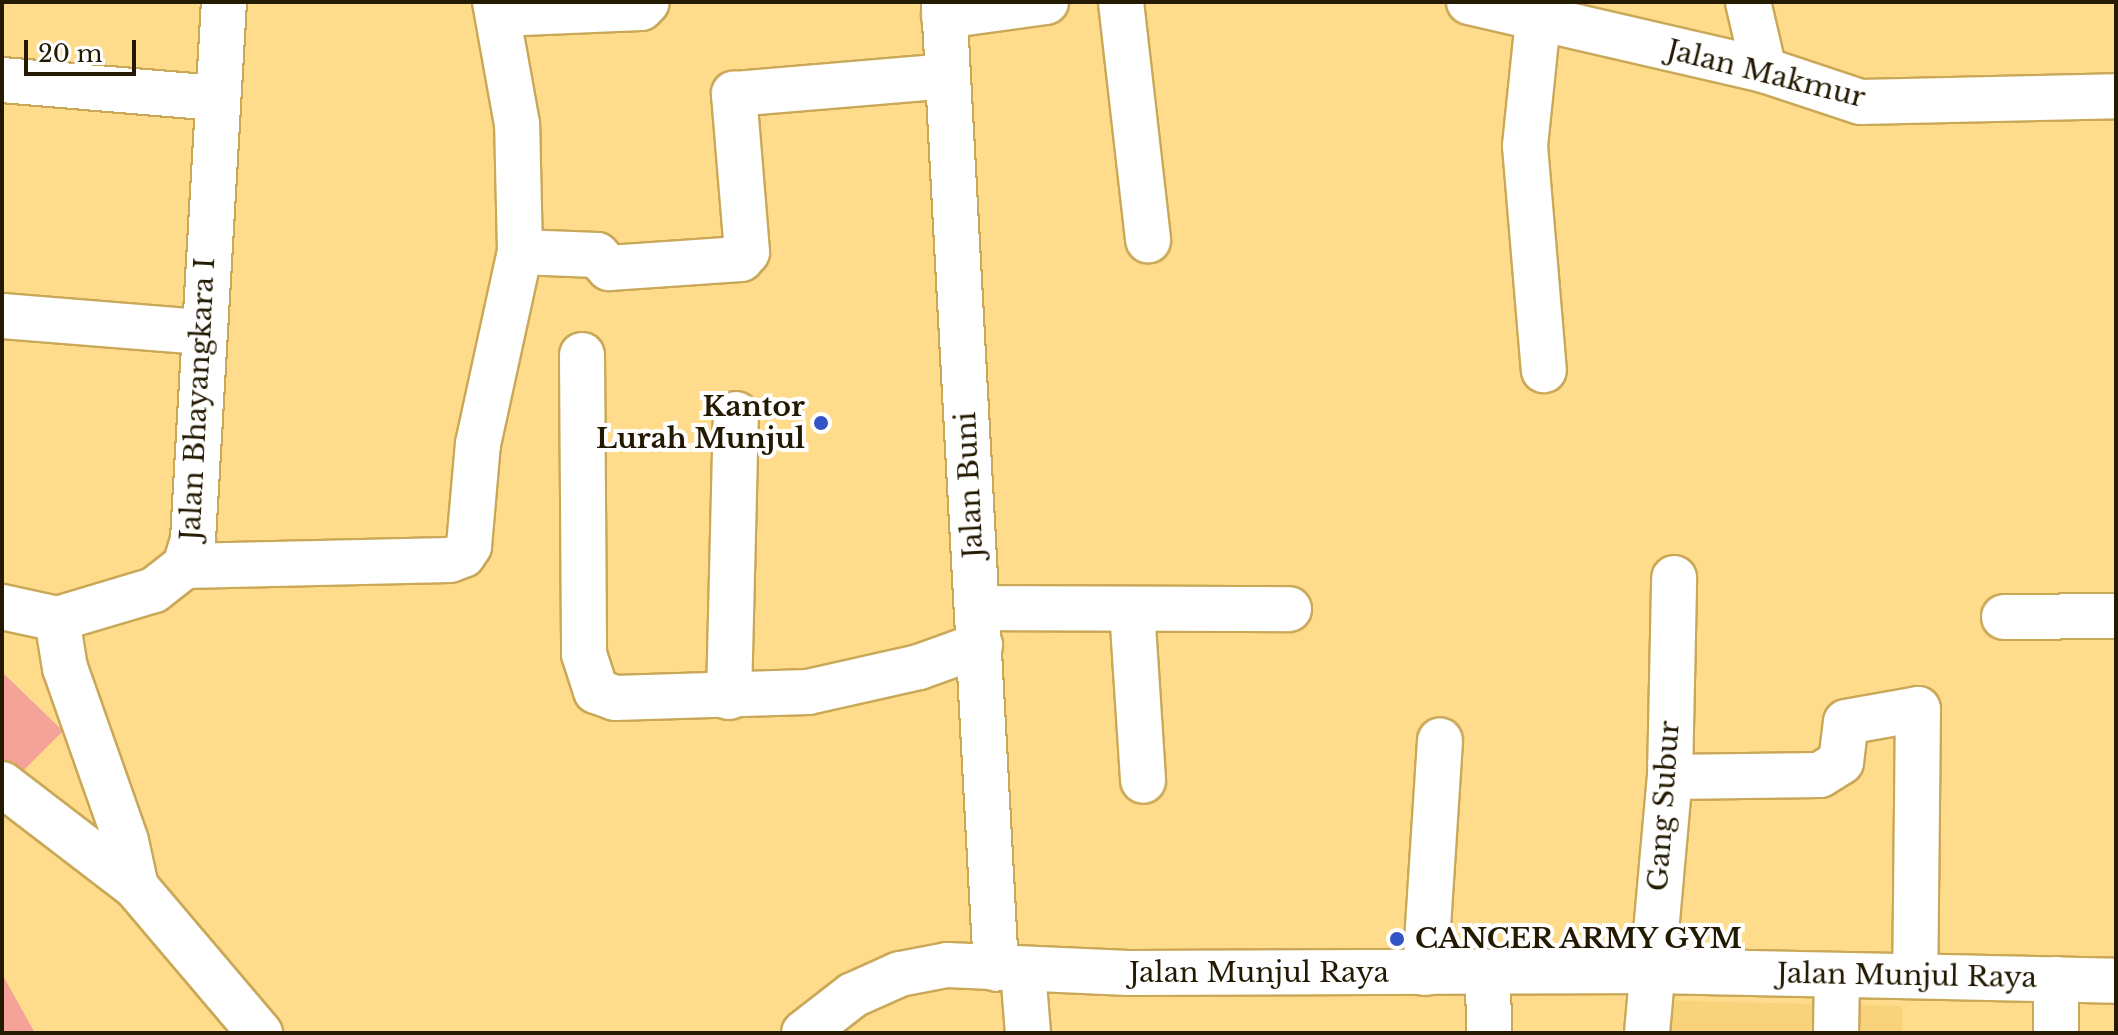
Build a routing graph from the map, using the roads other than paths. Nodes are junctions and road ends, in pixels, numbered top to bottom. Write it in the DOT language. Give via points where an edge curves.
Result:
graph roads {
  1 [pos="224,2"];
  2 [pos="647,2"];
  3 [pos="1046,2"];
  4 [pos="1121,2"];
  5 [pos="1469,2"];
  6 [pos="1748,2"];
  7 [pos="496,8"];
  8 [pos="944,9"];
  9 [pos="1538,20"];
  10 [pos="1764,70"];
  11 [pos="947,76"];
  12 [pos="2,80"];
  13 [pos="2116,96"];
  14 [pos="215,98"];
  15 [pos="1148,240"];
  16 [pos="520,252"];
  17 [pos="2,316"];
  18 [pos="202,332"];
  19 [pos="582,355"];
  20 [pos="1544,370"];
  21 [pos="736,414"];
  22 [pos="185,566"];
  23 [pos="1674,578"];
  24 [pos="2,607"];
  25 [pos="1132,609"];
  26 [pos="1289,609"];
  27 [pos="2116,616"];
  28 [pos="2004,617"];
  29 [pos="57,619"];
  30 [pos="978,626"];
  31 [pos="729,697"];
  32 [pos="1440,740"];
  33 [pos="1670,777"];
  34 [pos="1143,781"];
  35 [pos="2,784"];
  36 [pos="136,887"];
  37 [pos="1010,970"];
  38 [pos="1654,971"];
  39 [pos="1488,972"];
  40 [pos="1425,973"];
  41 [pos="1837,975"];
  42 [pos="1915,975"];
  43 [pos="2056,979"];
  44 [pos="2116,981"];
  45 [pos="260,1033"];
  46 [pos="804,1033"];
  47 [pos="1028,1033"];
  48 [pos="1489,1033"];
  49 [pos="1647,1033"];
  50 [pos="1836,1033"];
  51 [pos="2056,1033"];
  1 -- 14 [label="street, Jalan Bhayangkara I"];
  2 -- 7 [label="street" via="641,8"];
  3 -- 8 [label="street"];
  4 -- 15 [label="street"];
  5 -- 9 [label="street, Jalan Makmur"];
  6 -- 10 [label="street"];
  7 -- 16 [label="street" via="517,124"];
  8 -- 11 [label="street, Jalan Buni"];
  9 -- 10 [label="street, Jalan Makmur"];
  9 -- 20 [label="street" via="1525,146"];
  10 -- 13 [label="street, Jalan Makmur" via="1861,102"];
  11 -- 16 [label="street" via="734,94 747,252 741,259 609,268 597,255"];
  11 -- 30 [label="street, Jalan Buni"];
  12 -- 14 [label="street"];
  14 -- 18 [label="street, Jalan Bhayangkara I"];
  16 -- 22 [label="street" via="478,444 469,546 463,555 437,561"];
  17 -- 18 [label="street"];
  18 -- 22 [label="street, Jalan Bhayangkara I" via="193,539"];
  19 -- 31 [label="street" via="588,676 596,691 615,698"];
  21 -- 31 [label="street"];
  22 -- 29 [label="street, Jalan Bhayangkara I" via="154,590"];
  23 -- 33 [label="street, Gang Subur"];
  24 -- 29 [label="street"];
  25 -- 26 [label="street"];
  25 -- 30 [label="street"];
  25 -- 34 [label="street"];
  27 -- 28 [label="street"];
  29 -- 36 [label="street" via="65,668 126,841"];
  30 -- 31 [label="street" via="919,667 849,684"];
  30 -- 37 [label="street, Jalan Buni"];
  32 -- 40 [label="street"];
  33 -- 38 [label="street, Gang Subur"];
  33 -- 42 [label="street" via="1820,775 1841,762 1846,722 1918,709"];
  35 -- 36 [label="street"];
  36 -- 45 [label="street"];
  37 -- 40 [label="street, Jalan Munjul Raya"];
  37 -- 46 [label="street, Jalan Munjul Raya" via="947,965 900,974 853,995"];
  37 -- 47 [label="street, Jalan Buni"];
  38 -- 39 [label="street, Jalan Munjul Raya"];
  38 -- 41 [label="street, Jalan Munjul Raya"];
  38 -- 49 [label="street, Gang Subur"];
  39 -- 40 [label="street, Jalan Munjul Raya"];
  39 -- 48 [label="street"];
  41 -- 42 [label="street, Jalan Munjul Raya"];
  41 -- 50 [label="street"];
  42 -- 43 [label="street, Jalan Munjul Raya"];
  43 -- 44 [label="street, Jalan Munjul Raya"];
  43 -- 51 [label="street"];
}
